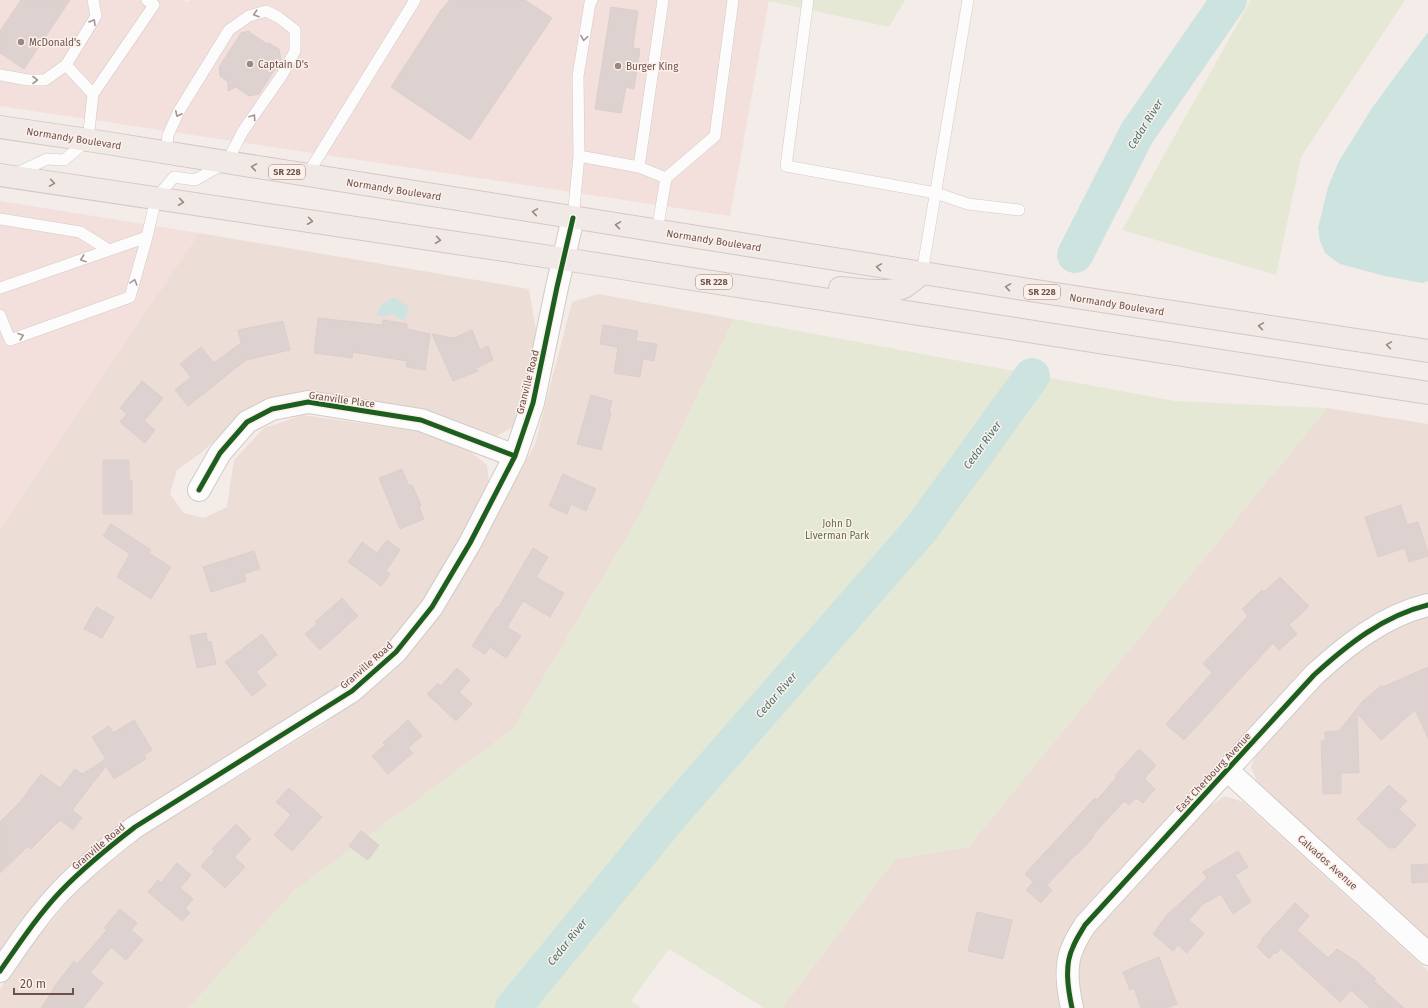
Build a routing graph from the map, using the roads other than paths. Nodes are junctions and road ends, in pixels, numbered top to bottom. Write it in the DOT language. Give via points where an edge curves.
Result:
graph roads {
  1 [pos="93,0"];
  2 [pos="415,0"];
  3 [pos="592,0"];
  4 [pos="663,0"];
  5 [pos="733,0"];
  6 [pos="808,0"];
  7 [pos="968,0"];
  8 [pos="150,2"];
  9 [pos="66,64"];
  10 [pos="0,75"];
  11 [pos="93,94"];
  12 [pos="0,127"];
  13 [pos="88,140"];
  14 [pos="166,153"];
  15 [pos="579,156"];
  16 [pos="227,162"];
  17 [pos="639,167"];
  18 [pos="5,175"];
  19 [pos="307,175"];
  20 [pos="666,178"];
  21 [pos="936,193"];
  22 [pos="156,198"];
  23 [pos="1019,210"];
  24 [pos="573,218"];
  25 [pos="0,219"];
  26 [pos="657,231"];
  27 [pos="147,237"];
  28 [pos="109,250"];
  29 [pos="564,259"];
  30 [pos="922,274"];
  31 [pos="747,287"];
  32 [pos="0,288"];
  33 [pos="0,315"];
  34 [pos="1428,351"];
  35 [pos="1428,393"];
  36 [pos="515,456"];
  37 [pos="199,490"];
  38 [pos="1427,605"];
  39 [pos="1227,770"];
  40 [pos="1428,954"];
  41 [pos="0,971"];
  42 [pos="1071,1001"];
  9 -- 1 [label="lane, one-way" via="96,16"];
  2 -- 19 [label="lane"];
  3 -- 15 [label="lane, one-way" via="578,76"];
  4 -- 17 [label="lane"];
  5 -- 20 [label="lane" via="715,136"];
  6 -- 21 [label="lane" via="786,166"];
  7 -- 21 [label="lane"];
  8 -- 11 [label="lane"];
  10 -- 9 [label="lane, one-way" via="45,80"];
  9 -- 11 [label="lane"];
  11 -- 13 [label="lane"];
  12 -- 13 [label="main road, Normandy Boulevard / SR 228"];
  13 -- 14 [label="main road, Normandy Boulevard / SR 228"];
  13 -- 18 [label="lane" via="64,160 47,159"];
  14 -- 16 [label="main road, Normandy Boulevard / SR 228"];
  16 -- 14 [label="lane, one-way" via="243,131 282,75 295,51 294,30 278,16 266,11 249,16 229,30 179,111 168,135"];
  15 -- 17 [label="lane"];
  15 -- 24 [label="lane"];
  19 -- 16 [label="main road, Normandy Boulevard / SR 228, one-way"];
  16 -- 22 [label="lane" via="195,180 174,177"];
  17 -- 20 [label="lane"];
  18 -- 22 [label="main road, SR 228, one-way"];
  24 -- 19 [label="main road, Normandy Boulevard / SR 228, one-way"];
  20 -- 26 [label="lane"];
  21 -- 23 [label="lane" via="968,204"];
  21 -- 30 [label="lane"];
  22 -- 27 [label="lane"];
  22 -- 29 [label="main road, SR 228, one-way"];
  26 -- 24 [label="main road, Normandy Boulevard / SR 228, one-way"];
  24 -- 29 [label="street, Granville Road"];
  25 -- 28 [label="lane" via="80,232"];
  30 -- 26 [label="main road, Normandy Boulevard / SR 228, one-way"];
  27 -- 28 [label="lane"];
  33 -- 27 [label="lane, one-way" via="10,340 130,297"];
  28 -- 32 [label="lane, one-way"];
  29 -- 31 [label="main road, SR 228"];
  29 -- 36 [label="street, Granville Road" via="533,403"];
  30 -- 31 [label="main road" via="902,287 890,290 832,287 777,277 764,277"];
  34 -- 30 [label="main road, Normandy Boulevard / SR 228, one-way"];
  31 -- 35 [label="main road, SR 228"];
  36 -- 37 [label="street, Granville Place" via="421,420 308,402 272,409 247,422 220,453"];
  36 -- 41 [label="street, Granville Road" via="470,544 432,607 396,652 352,691 135,828 105,850 61,891"];
  38 -- 39 [label="street, East Cherbourg Avenue" via="1370,630 1341,651 1314,675"];
  39 -- 40 [label="street, Calvados Avenue"];
  39 -- 42 [label="street, East Cherbourg Avenue" via="1085,925 1072,948 1067,972"];
}
